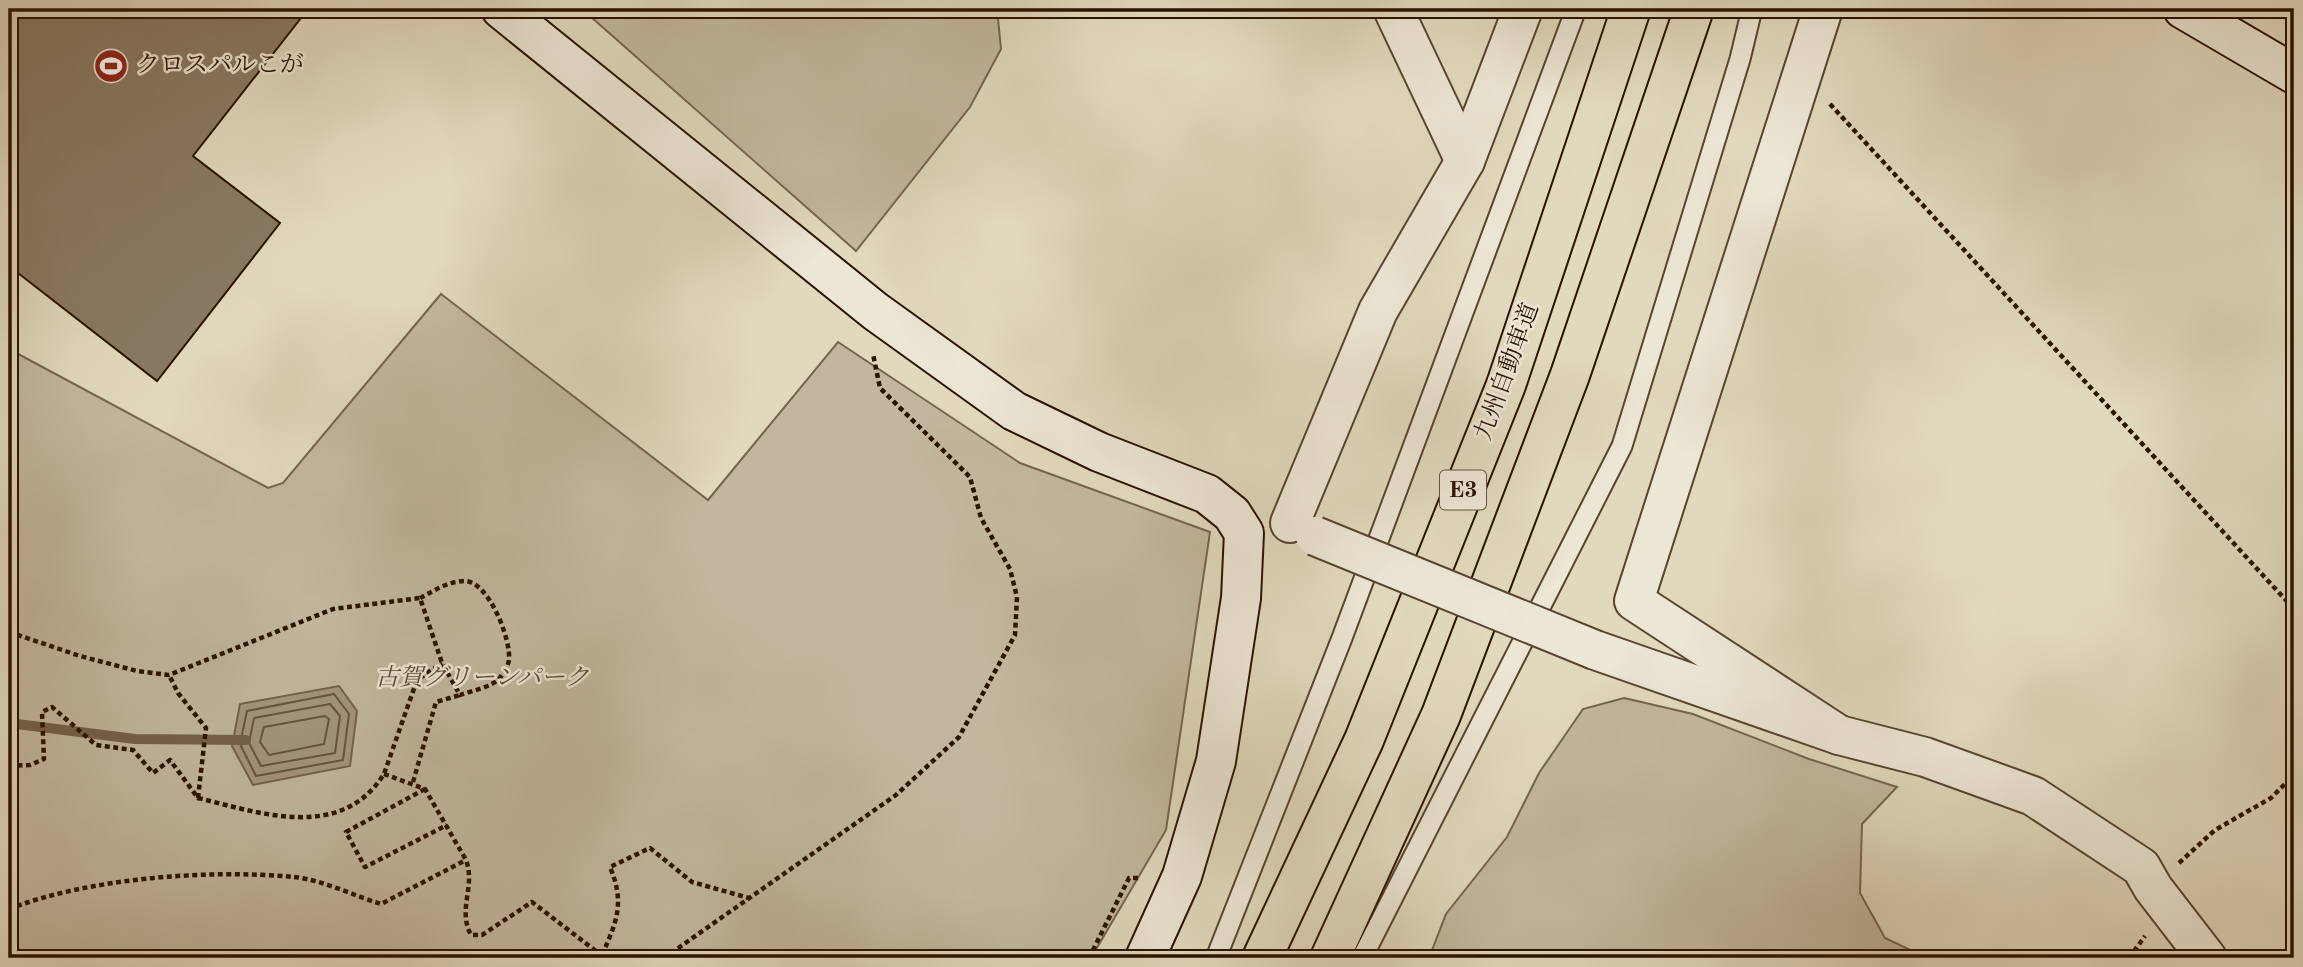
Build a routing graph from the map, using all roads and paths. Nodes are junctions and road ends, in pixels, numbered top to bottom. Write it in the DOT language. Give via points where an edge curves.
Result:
graph roads {
  1 [pos="501,9"];
  2 [pos="1393,9"];
  3 [pos="1523,9"];
  4 [pos="1576,9"];
  5 [pos="1631,9"];
  6 [pos="1694,9"];
  7 [pos="1752,9"];
  8 [pos="1823,9"];
  9 [pos="2183,9"];
  10 [pos="2294,74"];
  11 [pos="1804,75"];
  12 [pos="1465,160"];
  13 [pos="875,311"];
  14 [pos="1302,529"];
  15 [pos="1244,533"];
  16 [pos="420,598"];
  17 [pos="2294,609"];
  18 [pos="9,632"];
  19 [pos="442,663"];
  20 [pos="169,675"];
  21 [pos="460,695"];
  22 [pos="1839,735"];
  23 [pos="9,766"];
  24 [pos="384,774"];
  25 [pos="2294,775"];
  26 [pos="413,782"];
  27 [pos="425,789"];
  28 [pos="198,798"];
  29 [pos="447,825"];
  30 [pos="467,860"];
  31 [pos="2153,888"];
  32 [pos="750,898"];
  33 [pos="9,909"];
  34 [pos="604,957"];
  35 [pos="664,958"];
  36 [pos="1144,958"];
  37 [pos="1216,958"];
  38 [pos="1262,958"];
  39 [pos="1330,958"];
  40 [pos="1362,958"];
  41 [pos="2207,958"];
  1 -- 13 [label="street"];
  2 -- 12 [label="street"];
  3 -- 12 [label="street"];
  4 -- 37 [label="lane" via="1342,639"];
  5 -- 38 [label="highway, 九州自動車道 / E3" via="1506,385 1364,740"];
  6 -- 39 [label="highway, E3" via="1570,375 1441,715"];
  7 -- 40 [label="lane" via="1622,446"];
  8 -- 11 [label="street"];
  9 -- 10 [label="street"];
  11 -- 17 [label="path"];
  11 -- 22 [label="street" via="1634,601"];
  12 -- 14 [label="street" via="1378,311"];
  13 -- 15 [label="street" via="1014,411 1099,452 1207,494 1232,514"];
  13 -- 32 [label="path" via="873,361 880,388 970,477 981,518 1010,569 1017,597 1015,635 959,737 896,795"];
  14 -- 15 [label="street"];
  14 -- 22 [label="street, bridge" via="1595,650"];
  15 -- 36 [label="street" via="1241,598 1216,761 1182,876"];
  16 -- 19 [label="path"];
  16 -- 20 [label="path" via="334,609"];
  16 -- 21 [label="path" via="447,584 466,581 479,585 490,598 509,647 509,663 497,681"];
  18 -- 20 [label="path" via="80,656"];
  19 -- 21 [label="path"];
  19 -- 24 [label="path" via="417,681"];
  20 -- 28 [label="path" via="206,728"];
  21 -- 26 [label="path" via="436,702"];
  22 -- 31 [label="street" via="1925,757 2033,796 2141,867"];
  23 -- 28 [label="path" via="44,759 42,712 52,706 96,745 133,750 153,773 170,760"];
  24 -- 26 [label="path"];
  24 -- 28 [label="path" via="351,805 314,818 286,820"];
  25 -- 31 [label="path" via="2271,798 2215,830"];
  26 -- 27 [label="path"];
  27 -- 29 [label="path"];
  27 -- 29 [label="path" via="346,832 365,867"];
  29 -- 30 [label="path"];
  30 -- 33 [label="path" via="382,904 296,877 198,876 109,884 45,896"];
  30 -- 34 [label="path" via="470,872 464,921 471,935 482,935 532,902"];
  31 -- 41 [label="street"];
  32 -- 34 [label="path" via="692,882 650,848 610,867 619,888 618,918"];
  32 -- 35 [label="path"];
}
